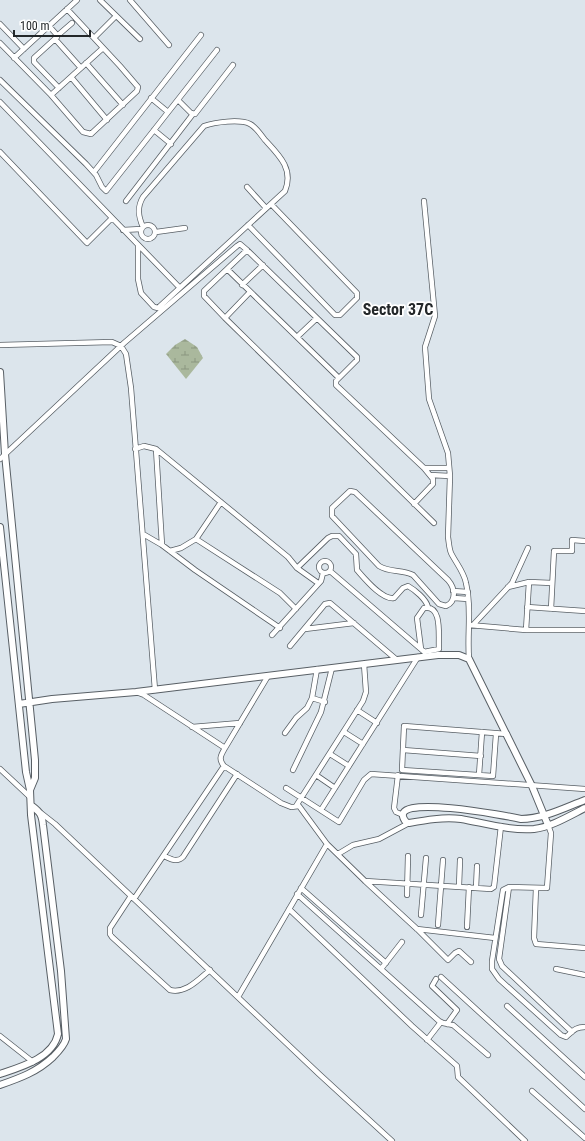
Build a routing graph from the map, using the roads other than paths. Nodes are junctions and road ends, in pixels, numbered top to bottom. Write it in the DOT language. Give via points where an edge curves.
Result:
graph roads {
  1 [pos="77,0"];
  2 [pos="100,0"];
  3 [pos="130,0"];
  4 [pos="67,9"];
  5 [pos="116,16"];
  6 [pos="72,23"];
  7 [pos="0,24"];
  8 [pos="49,26"];
  9 [pos="201,35"];
  10 [pos="56,38"];
  11 [pos="94,38"];
  12 [pos="140,39"];
  13 [pos="0,43"];
  14 [pos="169,45"];
  15 [pos="103,48"];
  16 [pos="24,49"];
  17 [pos="217,50"];
  18 [pos="14,58"];
  19 [pos="86,63"];
  20 [pos="233,65"];
  21 [pos="81,68"];
  22 [pos="71,77"];
  23 [pos="0,80"];
  24 [pos="59,88"];
  25 [pos="51,95"];
  26 [pos="151,98"];
  27 [pos="178,100"];
  28 [pos="0,102"];
  29 [pos="123,105"];
  30 [pos="168,112"];
  31 [pos="194,114"];
  32 [pos="107,120"];
  33 [pos="154,130"];
  34 [pos="171,144"];
  35 [pos="0,152"];
  36 [pos="94,172"];
  37 [pos="247,187"];
  38 [pos="126,201"];
  39 [pos="424,201"];
  40 [pos="271,204"];
  41 [pos="266,208"];
  42 [pos="112,218"];
  43 [pos="248,225"];
  44 [pos="142,228"];
  45 [pos="185,228"];
  46 [pos="123,230"];
  47 [pos="156,232"];
  48 [pos="147,240"];
  49 [pos="140,247"];
  50 [pos="247,250"];
  51 [pos="263,266"];
  52 [pos="226,269"];
  53 [pos="242,285"];
  54 [pos="180,288"];
  55 [pos="250,292"];
  56 [pos="225,318"];
  57 [pos="316,319"];
  58 [pos="297,337"];
  59 [pos="0,345"];
  60 [pos="121,346"];
  61 [pos="0,372"];
  62 [pos="339,378"];
  63 [pos="135,448"];
  64 [pos="156,449"];
  65 [pos="2,456"];
  66 [pos="424,468"];
  67 [pos="449,468"];
  68 [pos="430,475"];
  69 [pos="450,476"];
  70 [pos="221,502"];
  71 [pos="414,504"];
  72 [pos="434,523"];
  73 [pos="0,527"];
  74 [pos="143,534"];
  75 [pos="196,539"];
  76 [pos="585,541"];
  77 [pos="162,545"];
  78 [pos="528,548"];
  79 [pos="170,551"];
  80 [pos="297,568"];
  81 [pos="330,571"];
  82 [pos="324,573"];
  83 [pos="529,582"];
  84 [pos="318,583"];
  85 [pos="552,583"];
  86 [pos="508,588"];
  87 [pos="453,591"];
  88 [pos="468,592"];
  89 [pos="454,598"];
  90 [pos="468,599"];
  91 [pos="428,607"];
  92 [pos="527,607"];
  93 [pos="296,608"];
  94 [pos="551,609"];
  95 [pos="585,611"];
  96 [pos="354,623"];
  97 [pos="471,625"];
  98 [pos="280,628"];
  99 [pos="305,629"];
  100 [pos="526,630"];
  101 [pos="585,630"];
  102 [pos="272,635"];
  103 [pos="290,646"];
  104 [pos="425,652"];
  105 [pos="418,657"];
  106 [pos="469,658"];
  107 [pos="397,660"];
  108 [pos="364,664"];
  109 [pos="332,668"];
  110 [pos="317,670"];
  111 [pos="268,676"];
  112 [pos="155,690"];
  113 [pos="136,692"];
  114 [pos="312,698"];
  115 [pos="30,702"];
  116 [pos="325,702"];
  117 [pos="19,704"];
  118 [pos="358,710"];
  119 [pos="240,723"];
  120 [pos="377,723"];
  121 [pos="192,727"];
  122 [pos="344,732"];
  123 [pos="482,732"];
  124 [pos="285,733"];
  125 [pos="496,734"];
  126 [pos="507,734"];
  127 [pos="363,744"];
  128 [pos="225,748"];
  129 [pos="403,750"];
  130 [pos="330,754"];
  131 [pos="481,756"];
  132 [pos="224,766"];
  133 [pos="349,766"];
  134 [pos="0,769"];
  135 [pos="293,770"];
  136 [pos="237,774"];
  137 [pos="316,775"];
  138 [pos="479,775"];
  139 [pos="398,776"];
  140 [pos="532,786"];
  141 [pos="286,788"];
  142 [pos="336,788"];
  143 [pos="585,789"];
  144 [pos="30,790"];
  145 [pos="30,797"];
  146 [pos="302,798"];
  147 [pos="585,800"];
  148 [pos="32,806"];
  149 [pos="296,806"];
  150 [pos="585,808"];
  151 [pos="322,810"];
  152 [pos="39,812"];
  153 [pos="403,815"];
  154 [pos="544,815"];
  155 [pos="409,823"];
  156 [pos="548,825"];
  157 [pos="501,826"];
  158 [pos="327,844"];
  159 [pos="338,854"];
  160 [pos="164,856"];
  161 [pos="408,856"];
  162 [pos="426,858"];
  163 [pos="443,860"];
  164 [pos="460,860"];
  165 [pos="477,866"];
  166 [pos="365,881"];
  167 [pos="407,883"];
  168 [pos="424,884"];
  169 [pos="441,885"];
  170 [pos="459,886"];
  171 [pos="469,887"];
  172 [pos="509,887"];
  173 [pos="301,888"];
  174 [pos="476,888"];
  175 [pos="536,888"];
  176 [pos="297,894"];
  177 [pos="407,895"];
  178 [pos="133,898"];
  179 [pos="289,909"];
  180 [pos="421,915"];
  181 [pos="438,925"];
  182 [pos="467,927"];
  183 [pos="417,929"];
  184 [pos="495,938"];
  185 [pos="402,942"];
  186 [pos="585,948"];
  187 [pos="386,962"];
  188 [pos="472,962"];
  189 [pos="381,969"];
  190 [pos="556,969"];
  191 [pos="210,970"];
  192 [pos="585,975"];
  193 [pos="238,997"];
  194 [pos="507,1006"];
  195 [pos="441,1022"];
  196 [pos="447,1024"];
  197 [pos="585,1027"];
  198 [pos="572,1032"];
  199 [pos="0,1036"];
  200 [pos="427,1040"];
  201 [pos="488,1055"];
  202 [pos="33,1062"];
  203 [pos="0,1074"];
  204 [pos="585,1077"];
  205 [pos="0,1085"];
  206 [pos="532,1091"];
  207 [pos="585,1109"];
  208 [pos="585,1138"];
  209 [pos="390,1140"];
  210 [pos="525,1141"];
  1 -- 4 [label="street"];
  2 -- 5 [label="street"];
  3 -- 14 [label="street"];
  4 -- 8 [label="street"];
  4 -- 11 [label="street"];
  5 -- 11 [label="street"];
  5 -- 12 [label="street"];
  6 -- 10 [label="street"];
  7 -- 16 [label="street"];
  8 -- 10 [label="street"];
  8 -- 16 [label="street"];
  9 -- 26 [label="street"];
  10 -- 21 [label="street"];
  10 -- 24 [label="street" via="34,58 34,62"];
  11 -- 15 [label="street"];
  13 -- 18 [label="street"];
  15 -- 19 [label="street"];
  15 -- 29 [label="street" via="138,87"];
  16 -- 18 [label="street"];
  17 -- 27 [label="street"];
  18 -- 25 [label="street"];
  19 -- 21 [label="street"];
  19 -- 29 [label="street"];
  20 -- 31 [label="street"];
  21 -- 22 [label="street"];
  22 -- 24 [label="street"];
  22 -- 32 [label="street"];
  23 -- 36 [label="street"];
  24 -- 25 [label="street"];
  25 -- 32 [label="street" via="86,134 94,132"];
  26 -- 30 [label="street"];
  26 -- 36 [label="street"];
  27 -- 30 [label="street"];
  27 -- 31 [label="street"];
  28 -- 42 [label="street"];
  29 -- 32 [label="street"];
  30 -- 33 [label="street"];
  31 -- 34 [label="street"];
  33 -- 34 [label="street"];
  33 -- 36 [label="street" via="106,190"];
  34 -- 38 [label="street"];
  35 -- 42 [label="street" via="87,243"];
  37 -- 41 [label="street"];
  39 -- 67 [label="street" via="435,316 425,347 429,399 448,453"];
  40 -- 41 [label="street"];
  40 -- 43 [label="street" via="357,293 357,298 340,315 335,315"];
  40 -- 44 [label="street" via="285,191 288,175 284,161 251,124 209,124 200,130 143,197 139,206"];
  41 -- 43 [label="street"];
  42 -- 46 [label="street"];
  43 -- 54 [label="street"];
  44 -- 46 [label="street"];
  44 -- 47 [label="street" via="150,225"];
  44 -- 48 [label="street" via="142,236"];
  45 -- 47 [label="street"];
  46 -- 49 [label="street"];
  47 -- 48 [label="street" via="153,238"];
  48 -- 49 [label="street"];
  49 -- 54 [label="street"];
  49 -- 54 [label="street" via="139,288 146,301 158,308"];
  50 -- 51 [label="street"];
  50 -- 52 [label="street"];
  50 -- 60 [label="street" via="240,244 237,246"];
  51 -- 53 [label="street"];
  51 -- 57 [label="street"];
  52 -- 53 [label="street"];
  52 -- 56 [label="street" via="203,292"];
  53 -- 55 [label="street"];
  55 -- 56 [label="street"];
  55 -- 58 [label="street"];
  56 -- 71 [label="street"];
  57 -- 58 [label="street"];
  57 -- 62 [label="street" via="357,358"];
  58 -- 62 [label="street"];
  59 -- 60 [label="street" via="112,342"];
  60 -- 63 [label="street" via="126,354 131,388"];
  60 -- 65 [label="street"];
  61 -- 65 [label="street"];
  62 -- 66 [label="street" via="336,385"];
  63 -- 64 [label="street"];
  63 -- 74 [label="street"];
  64 -- 70 [label="street"];
  64 -- 77 [label="street"];
  65 -- 115 [label="street"];
  66 -- 67 [label="street"];
  66 -- 68 [label="street"];
  67 -- 69 [label="street"];
  68 -- 69 [label="street"];
  68 -- 71 [label="street" via="433,484"];
  69 -- 88 [label="street" via="449,547 462,572"];
  70 -- 75 [label="street"];
  70 -- 80 [label="street" via="288,557"];
  71 -- 72 [label="street"];
  73 -- 117 [label="street"];
  74 -- 77 [label="street"];
  74 -- 112 [label="street"];
  75 -- 79 [label="street"];
  75 -- 93 [label="street" via="280,593"];
  76 -- 85 [label="street" via="572,540 572,551 554,551"];
  77 -- 79 [label="street"];
  78 -- 86 [label="street" via="516,578"];
  79 -- 98 [label="street"];
  80 -- 84 [label="street"];
  80 -- 91 [label="street" via="328,538 339,536 356,554 357,570 386,598 394,598 408,586"];
  81 -- 82 [label="street"];
  81 -- 82 [label="street" via="330,563 323,561 319,567"];
  81 -- 104 [label="street"];
  82 -- 84 [label="street"];
  83 -- 85 [label="street"];
  83 -- 86 [label="street"];
  83 -- 92 [label="street"];
  84 -- 93 [label="street"];
  85 -- 94 [label="street"];
  86 -- 97 [label="street"];
  87 -- 88 [label="street"];
  87 -- 89 [label="street"];
  87 -- 89 [label="street" via="448,580 355,492 350,491 332,508 332,516 380,566 413,575 440,604 448,605"];
  88 -- 90 [label="street"];
  89 -- 90 [label="street"];
  90 -- 97 [label="street"];
  91 -- 104 [label="street" via="424,608 417,618"];
  91 -- 104 [label="street" via="438,616 439,649"];
  92 -- 94 [label="street"];
  92 -- 100 [label="street"];
  93 -- 98 [label="street"];
  94 -- 95 [label="street"];
  96 -- 99 [label="street"];
  96 -- 99 [label="street" via="327,603"];
  96 -- 107 [label="street"];
  97 -- 100 [label="street"];
  97 -- 106 [label="street"];
  98 -- 102 [label="street"];
  99 -- 103 [label="street"];
  100 -- 101 [label="street"];
  104 -- 105 [label="street"];
  104 -- 106 [label="street"];
  105 -- 107 [label="street"];
  105 -- 120 [label="street"];
  106 -- 126 [label="street"];
  107 -- 108 [label="street"];
  108 -- 109 [label="street"];
  108 -- 118 [label="street" via="366,692"];
  109 -- 110 [label="street"];
  109 -- 116 [label="street"];
  110 -- 111 [label="street"];
  110 -- 114 [label="street"];
  111 -- 112 [label="street"];
  111 -- 119 [label="street"];
  112 -- 113 [label="street"];
  113 -- 115 [label="street"];
  113 -- 121 [label="street"];
  114 -- 116 [label="street"];
  114 -- 124 [label="street" via="305,711"];
  115 -- 117 [label="street"];
  115 -- 144 [label="street" via="36,767"];
  116 -- 135 [label="street"];
  117 -- 144 [label="street"];
  118 -- 120 [label="street"];
  118 -- 122 [label="street"];
  119 -- 121 [label="street"];
  119 -- 128 [label="street"];
  120 -- 127 [label="street"];
  121 -- 128 [label="street"];
  122 -- 127 [label="street"];
  122 -- 130 [label="street"];
  123 -- 125 [label="street"];
  123 -- 129 [label="street" via="404,726"];
  123 -- 131 [label="street"];
  125 -- 126 [label="street"];
  125 -- 138 [label="street" via="493,776"];
  126 -- 140 [label="street"];
  127 -- 133 [label="street"];
  128 -- 132 [label="street" via="220,758"];
  129 -- 131 [label="street"];
  129 -- 138 [label="street" via="402,770"];
  130 -- 133 [label="street"];
  130 -- 137 [label="street"];
  131 -- 138 [label="street"];
  132 -- 136 [label="street"];
  132 -- 160 [label="street"];
  133 -- 142 [label="street"];
  134 -- 145 [label="street"];
  136 -- 149 [label="street" via="282,803 291,807"];
  136 -- 160 [label="street" via="183,857 174,860"];
  137 -- 142 [label="street"];
  137 -- 146 [label="street"];
  139 -- 140 [label="street"];
  139 -- 151 [label="street" via="367,776 339,822"];
  139 -- 153 [label="street" via="394,808"];
  140 -- 143 [label="street"];
  140 -- 154 [label="street"];
  141 -- 146 [label="street"];
  142 -- 151 [label="street"];
  144 -- 145 [label="street"];
  145 -- 148 [label="street"];
  146 -- 149 [label="street"];
  146 -- 151 [label="street"];
  147 -- 154 [label="street"];
  148 -- 152 [label="street"];
  148 -- 202 [label="street" via="31,815 58,1028 54,1045"];
  149 -- 158 [label="street" via="301,807"];
  150 -- 156 [label="street"];
  152 -- 178 [label="street"];
  152 -- 205 [label="street" via="42,816 61,971 66,1039 62,1048 42,1066 25,1077"];
  153 -- 154 [label="street" via="405,811 419,807 463,809 521,819"];
  153 -- 155 [label="street" via="403,819"];
  154 -- 156 [label="street"];
  155 -- 157 [label="street" via="443,818"];
  155 -- 159 [label="street" via="379,839 353,846"];
  156 -- 157 [label="street" via="535,829"];
  156 -- 175 [label="street" via="551,834 547,888"];
  157 -- 174 [label="street" via="494,887"];
  158 -- 159 [label="street"];
  158 -- 173 [label="street"];
  159 -- 166 [label="street"];
  160 -- 178 [label="street"];
  161 -- 167 [label="street"];
  162 -- 168 [label="street"];
  163 -- 169 [label="street"];
  164 -- 170 [label="street"];
  165 -- 174 [label="street"];
  166 -- 167 [label="street"];
  166 -- 183 [label="street"];
  167 -- 168 [label="street"];
  167 -- 177 [label="street"];
  168 -- 169 [label="street"];
  168 -- 180 [label="street"];
  169 -- 170 [label="street"];
  169 -- 181 [label="street"];
  170 -- 171 [label="street"];
  171 -- 174 [label="street"];
  171 -- 182 [label="street"];
  172 -- 175 [label="street"];
  172 -- 184 [label="street" via="502,892"];
  172 -- 198 [label="street" via="499,959 502,966"];
  173 -- 176 [label="street"];
  173 -- 187 [label="street"];
  175 -- 186 [label="street" via="536,944"];
  176 -- 179 [label="street"];
  176 -- 189 [label="street"];
  178 -- 191 [label="street"];
  178 -- 191 [label="street" via="110,928 112,937 170,990 178,991 189,987"];
  179 -- 193 [label="street"];
  179 -- 200 [label="street"];
  183 -- 184 [label="street"];
  183 -- 188 [label="street" via="448,960 459,951"];
  184 -- 198 [label="street" via="492,969 499,979 560,1035 566,1037"];
  185 -- 187 [label="street"];
  187 -- 189 [label="street"];
  189 -- 195 [label="street"];
  190 -- 192 [label="street"];
  191 -- 193 [label="street"];
  193 -- 209 [label="street"];
  194 -- 204 [label="street"];
  195 -- 196 [label="street"];
  195 -- 200 [label="street"];
  196 -- 201 [label="street" via="455,1026"];
  196 -- 207 [label="street" via="457,1010 432,986 438,978"];
  197 -- 198 [label="street" via="574,1028"];
  199 -- 202 [label="street"];
  200 -- 210 [label="street" via="457,1066 458,1077"];
  202 -- 203 [label="street"];
  206 -- 208 [label="street"];
}
